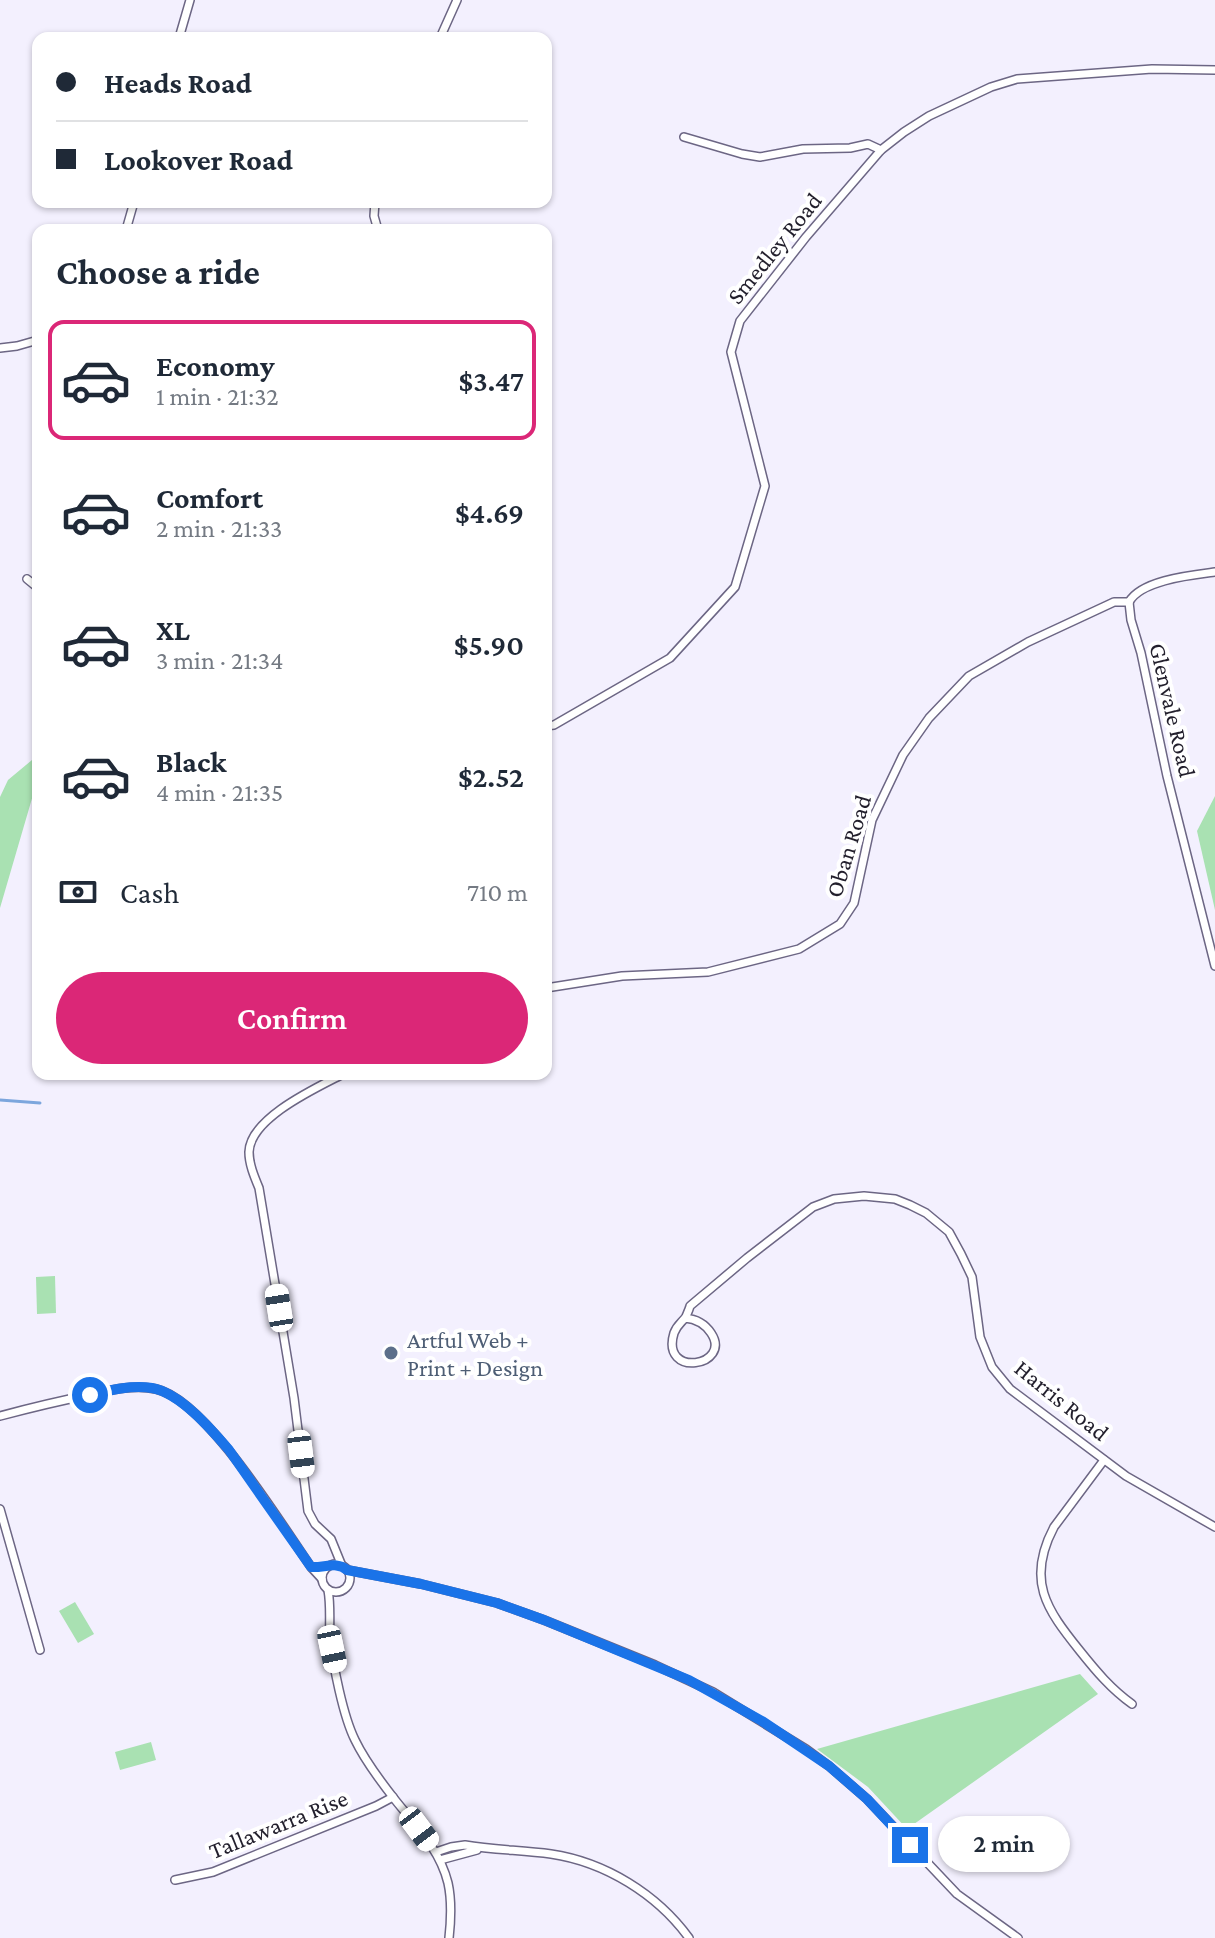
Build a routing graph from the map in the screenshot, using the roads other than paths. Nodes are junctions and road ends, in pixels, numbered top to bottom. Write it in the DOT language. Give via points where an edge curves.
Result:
graph roads {
  1 [pos="190,0"];
  2 [pos="457,0"];
  3 [pos="181,32"];
  4 [pos="443,32"];
  5 [pos="1215,70"];
  6 [pos="684,137"];
  7 [pos="881,150"];
  8 [pos="32,342"];
  9 [pos="0,348"];
  10 [pos="1215,572"];
  11 [pos="27,579"];
  12 [pos="32,583"];
  13 [pos="1129,602"];
  14 [pos="552,725"];
  15 [pos="1215,966"];
  16 [pos="552,987"];
  17 [pos="333,1080"];
  18 [pos="685,1318"];
  19 [pos="0,1416"];
  20 [pos="1104,1460"];
  21 [pos="0,1509"];
  22 [pos="1215,1527"];
  23 [pos="334,1545"];
  24 [pos="330,1566"];
  25 [pos="311,1567"];
  26 [pos="345,1568"];
  27 [pos="373,1575"];
  28 [pos="322,1579"];
  29 [pos="350,1581"];
  30 [pos="328,1590"];
  31 [pos="338,1592"];
  32 [pos="331,1613"];
  33 [pos="40,1650"];
  34 [pos="1132,1704"];
  35 [pos="393,1797"];
  36 [pos="483,1849"];
  37 [pos="436,1852"];
  38 [pos="440,1860"];
  39 [pos="175,1880"];
  40 [pos="449,1938"];
  41 [pos="689,1938"];
  42 [pos="1018,1938"];
  1 -- 3 [label="street"];
  2 -- 4 [label="street"];
  5 -- 7 [label="street, Smedley Road" via="1017,79 929,116"];
  6 -- 7 [label="street" via="760,157 868,144"];
  7 -- 14 [label="street, Smedley Road" via="740,321 731,352 765,486 735,587 670,658"];
  8 -- 9 [label="street"];
  10 -- 13 [label="street, Oban Road" via="1164,581"];
  11 -- 12 [label="street"];
  13 -- 15 [label="street, Glenvale Road"];
  13 -- 16 [label="street, Oban Road" via="1114,602 969,676 929,718 903,755 872,820 854,903 840,924 799,949 708,972 622,976"];
  17 -- 23 [label="street" via="261,1125 249,1150 294,1398 308,1511"];
  18 -- 18 [label="street, Harris Road" via="700,1322 713,1335 713,1352 702,1363 681,1360 674,1350 675,1331"];
  18 -- 20 [label="street, Harris Road" via="697,1298 813,1207 864,1196 895,1199 926,1213 949,1232 972,1277 980,1337 992,1367 1010,1389"];
  19 -- 25 [label="street" via="126,1388 164,1391 217,1436"];
  20 -- 22 [label="street, Harris Road"];
  20 -- 34 [label="street" via="1048,1539 1042,1555 1042,1591 1064,1631 1114,1691"];
  21 -- 33 [label="street"];
  23 -- 24 [label="street"];
  23 -- 26 [label="street"];
  24 -- 25 [label="street"];
  24 -- 26 [label="street"];
  24 -- 28 [label="street"];
  25 -- 28 [label="street"];
  26 -- 27 [label="street"];
  26 -- 29 [label="street"];
  27 -- 29 [label="street"];
  27 -- 42 [label="street" via="497,1603 713,1692 829,1766 957,1894"];
  28 -- 30 [label="street"];
  29 -- 31 [label="street"];
  30 -- 31 [label="street"];
  30 -- 32 [label="street"];
  31 -- 32 [label="street"];
  32 -- 35 [label="street" via="332,1649 348,1723"];
  35 -- 37 [label="street"];
  35 -- 39 [label="street, Tallawarra Rise" via="213,1872"];
  36 -- 37 [label="street" via="458,1845"];
  36 -- 38 [label="street"];
  36 -- 41 [label="street" via="554,1855 602,1869 656,1903"];
  37 -- 38 [label="street"];
  38 -- 40 [label="street" via="450,1896"];
}
